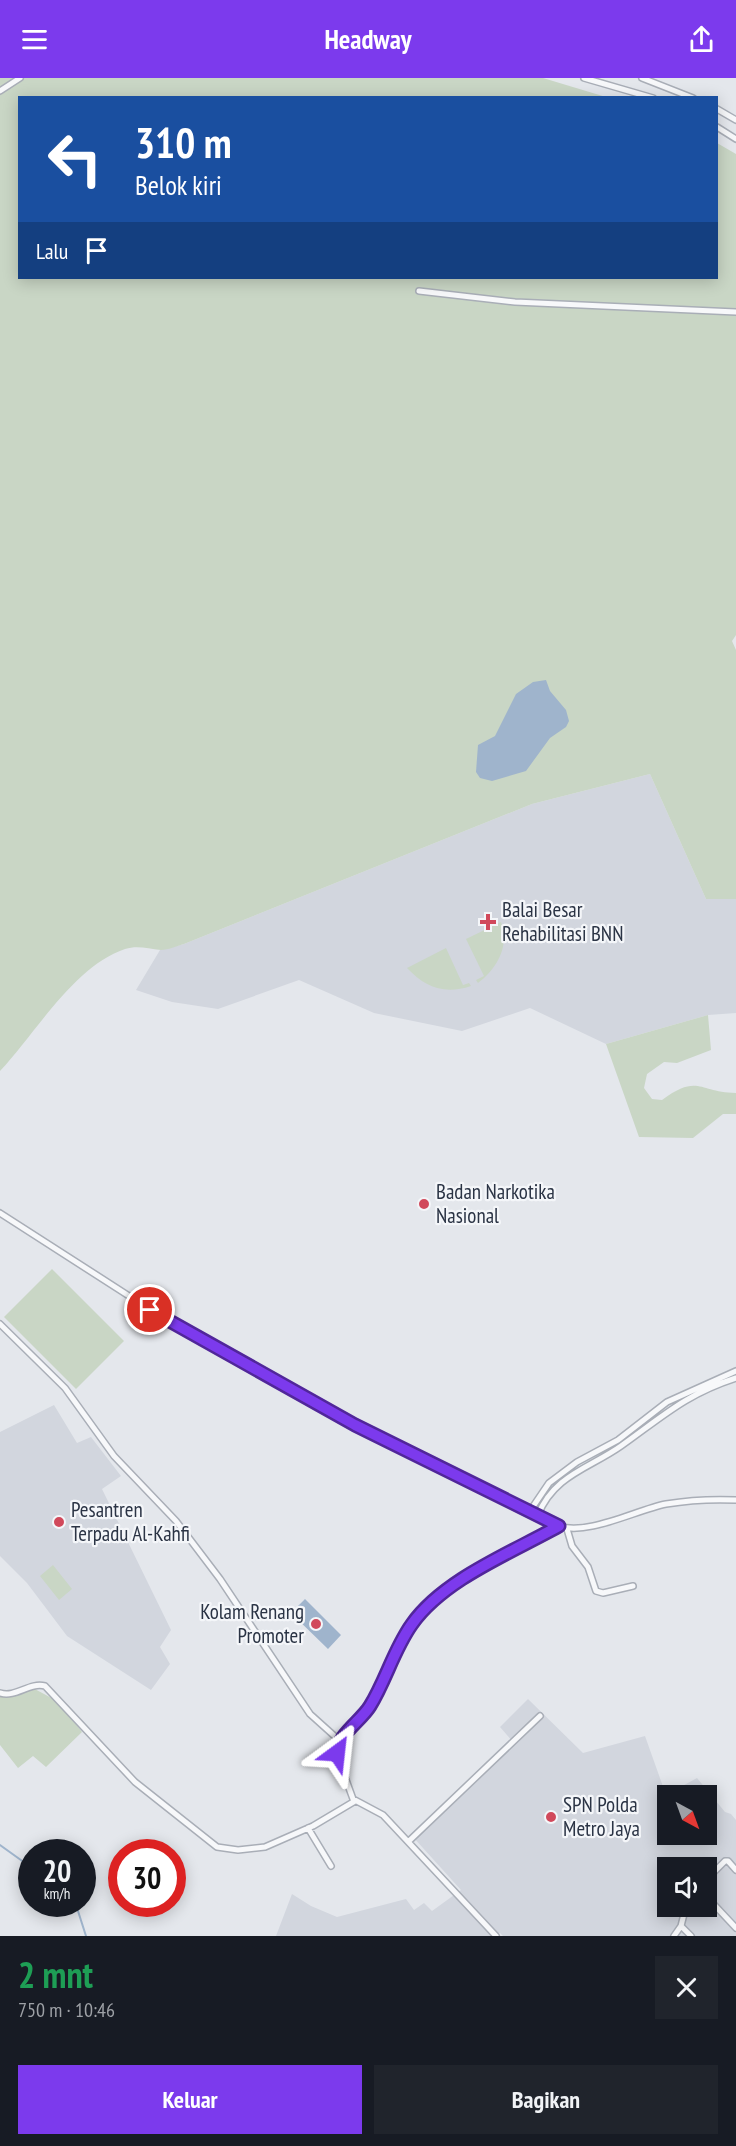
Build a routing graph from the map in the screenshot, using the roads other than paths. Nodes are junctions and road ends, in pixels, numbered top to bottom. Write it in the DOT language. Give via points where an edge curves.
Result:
graph roads {
  1 [pos="20,78"];
  2 [pos="584,78"];
  3 [pos="642,78"];
  4 [pos="0,92"];
  5 [pos="646,96"];
  6 [pos="688,96"];
  7 [pos="718,110"];
  8 [pos="736,120"];
  9 [pos="718,129"];
  10 [pos="736,139"];
  11 [pos="419,291"];
  12 [pos="736,312"];
  13 [pos="0,1213"];
  14 [pos="0,1324"];
  15 [pos="736,1371"];
  16 [pos="736,1378"];
  17 [pos="611,1449"];
  18 [pos="736,1500"];
  19 [pos="531,1511"];
  20 [pos="538,1515"];
  21 [pos="559,1526"];
  22 [pos="567,1529"];
  23 [pos="633,1586"];
  24 [pos="0,1693"];
  25 [pos="540,1716"];
  26 [pos="340,1741"];
  27 [pos="355,1801"];
  28 [pos="308,1828"];
  29 [pos="409,1841"];
  30 [pos="331,1866"];
  31 [pos="717,1869"];
  32 [pos="736,1870"];
  33 [pos="717,1908"];
  34 [pos="683,1917"];
  35 [pos="681,1926"];
  36 [pos="736,1928"];
  37 [pos="496,1936"];
  38 [pos="674,1936"];
  39 [pos="691,1936"];
  1 -- 4 [label="street"];
  2 -- 5 [label="street"];
  3 -- 6 [label="street"];
  7 -- 8 [label="street"];
  9 -- 10 [label="street"];
  11 -- 12 [label="street" via="515,302"];
  13 -- 19 [label="street" via="157,1314 282,1385"];
  14 -- 26 [label="street" via="65,1388 114,1456 176,1521 220,1579 310,1714"];
  15 -- 17 [label="street" via="667,1402"];
  16 -- 17 [label="street" via="670,1408"];
  17 -- 19 [label="street" via="556,1477"];
  17 -- 20 [label="street" via="560,1482"];
  18 -- 22 [label="street" via="666,1504"];
  19 -- 20 [label="street"];
  20 -- 21 [label="street"];
  21 -- 22 [label="street"];
  21 -- 26 [label="street" via="453,1585 428,1604 404,1638 371,1704"];
  22 -- 23 [label="street" via="596,1592"];
  24 -- 28 [label="street" via="45,1686 135,1782 217,1847 265,1847"];
  25 -- 29 [label="street"];
  26 -- 27 [label="street" via="338,1758"];
  27 -- 28 [label="street"];
  27 -- 29 [label="street" via="379,1811"];
  28 -- 30 [label="street"];
  29 -- 37 [label="street"];
  31 -- 32 [label="street" via="728,1861"];
  33 -- 36 [label="street"];
  34 -- 35 [label="street"];
  35 -- 38 [label="street"];
  35 -- 39 [label="street"];
}
